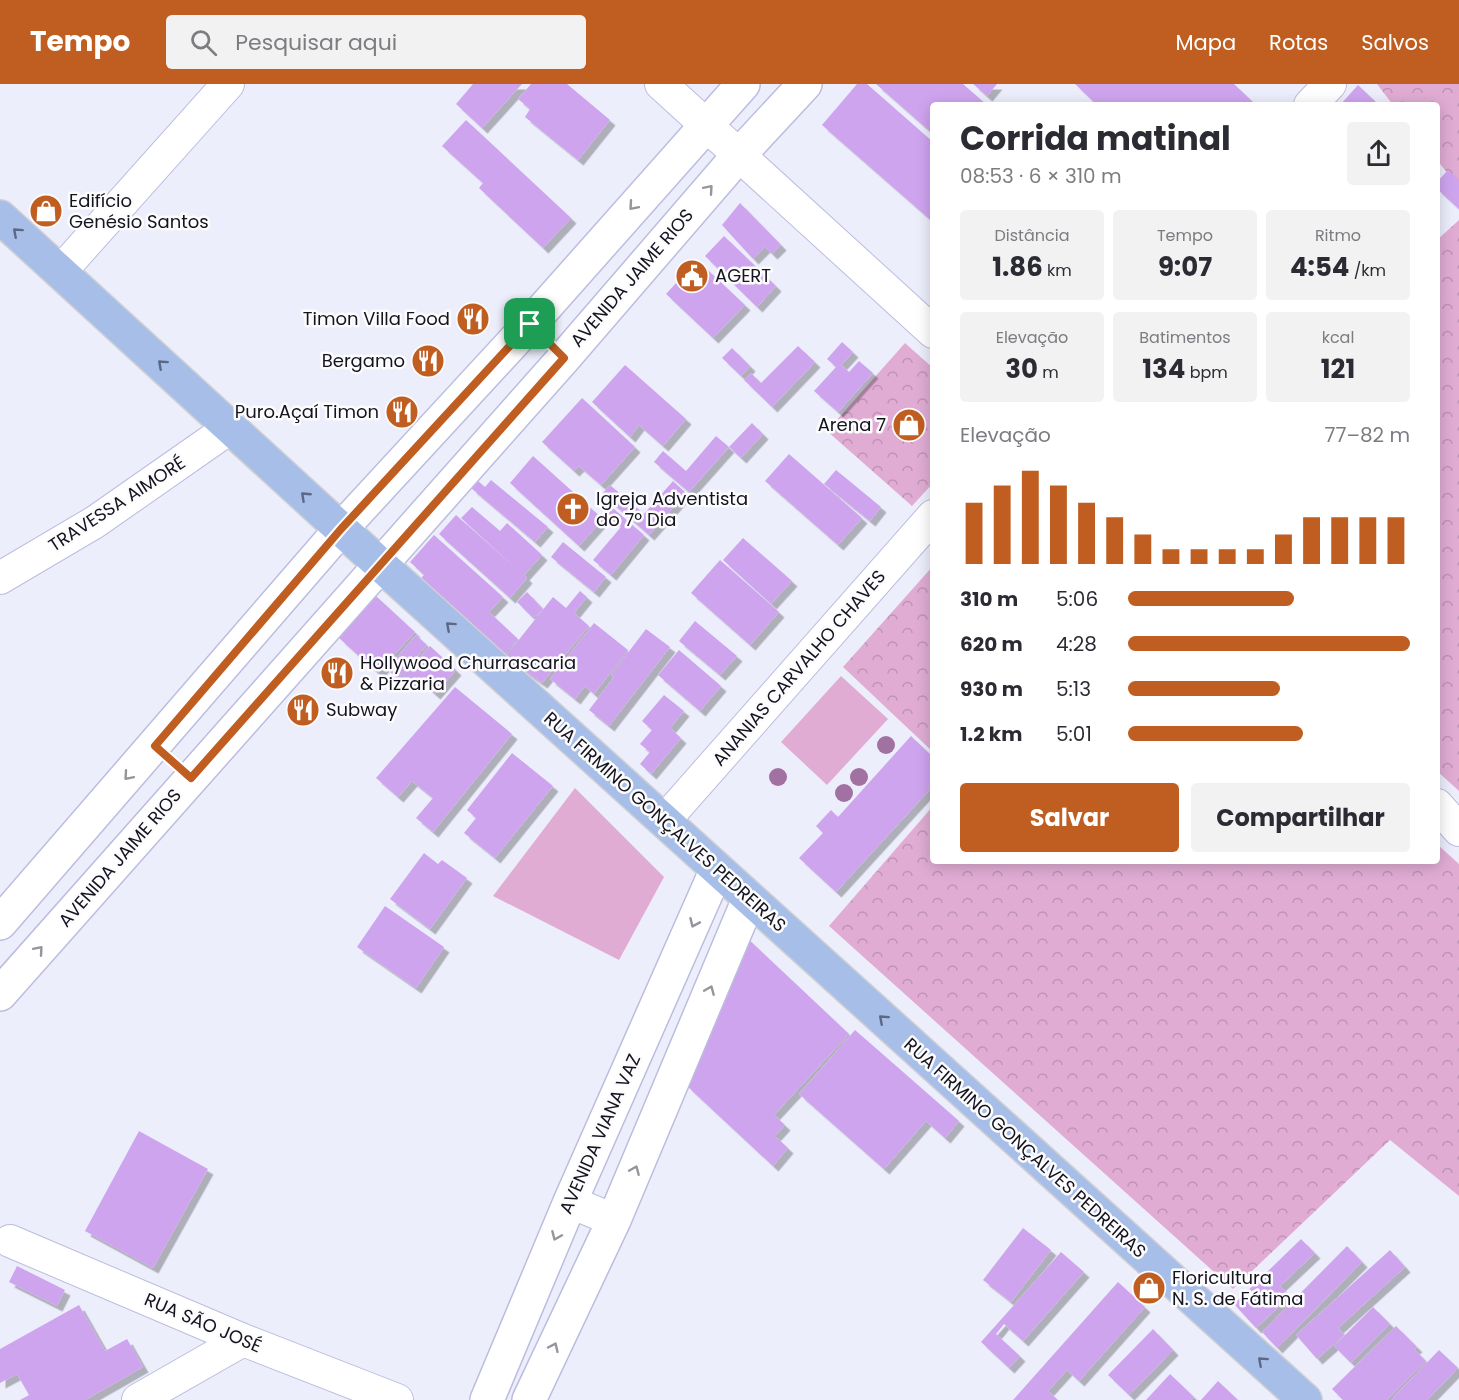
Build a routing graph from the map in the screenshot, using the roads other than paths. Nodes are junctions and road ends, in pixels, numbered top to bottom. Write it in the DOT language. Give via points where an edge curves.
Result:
graph roads {
  1 [pos="228,84"];
  2 [pos="661,84"];
  3 [pos="742,84"];
  4 [pos="805,84"];
  5 [pos="1330,84"];
  6 [pos="1313,102"];
  7 [pos="706,123"];
  8 [pos="739,155"];
  9 [pos="0,217"];
  10 [pos="61,271"];
  11 [pos="530,324"];
  12 [pos="930,329"];
  13 [pos="564,358"];
  14 [pos="231,427"];
  15 [pos="930,519"];
  16 [pos="341,529"];
  17 [pos="380,564"];
  18 [pos="0,578"];
  19 [pos="155,746"];
  20 [pos="191,778"];
  21 [pos="1440,808"];
  22 [pos="664,821"];
  23 [pos="1459,830"];
  24 [pos="717,869"];
  25 [pos="749,899"];
  26 [pos="0,923"];
  27 [pos="0,994"];
  28 [pos="570,1202"];
  29 [pos="614,1220"];
  30 [pos="10,1241"];
  31 [pos="243,1340"];
  32 [pos="138,1400"];
  33 [pos="396,1400"];
  34 [pos="487,1400"];
  35 [pos="529,1400"];
  36 [pos="1305,1400"];
  1 -- 10 [label="street"];
  2 -- 7 [label="street"];
  3 -- 7 [label="street"];
  4 -- 8 [label="street, AVENIDA JAIME RIOS"];
  5 -- 6 [label="street"];
  7 -- 8 [label="street"];
  7 -- 11 [label="street, one-way"];
  8 -- 12 [label="street"];
  13 -- 8 [label="street, AVENIDA JAIME RIOS, one-way"];
  10 -- 9 [label="main road, RUA FIRMINO GONÇALVES PEDREIRAS, one-way"];
  14 -- 10 [label="main road, RUA FIRMINO GONÇALVES PEDREIRAS, one-way"];
  11 -- 13 [label="street"];
  11 -- 16 [label="street"];
  13 -- 17 [label="street, AVENIDA JAIME RIOS"];
  16 -- 14 [label="main road, RUA FIRMINO GONÇALVES PEDREIRAS, one-way"];
  14 -- 18 [label="street, TRAVESSA AIMORÉ" via="96,522"];
  15 -- 22 [label="street, ANANIAS CARVALHO CHAVES"];
  16 -- 17 [label="main road, RUA FIRMINO GONÇALVES PEDREIRAS"];
  16 -- 19 [label="street"];
  17 -- 20 [label="street, AVENIDA JAIME RIOS"];
  22 -- 17 [label="main road, RUA FIRMINO GONÇALVES PEDREIRAS, one-way"];
  19 -- 20 [label="street"];
  19 -- 26 [label="street, one-way"];
  27 -- 20 [label="street, AVENIDA JAIME RIOS, one-way"];
  21 -- 23 [label="street"];
  22 -- 24 [label="main road, RUA FIRMINO GONÇALVES PEDREIRAS"];
  24 -- 25 [label="main road, RUA FIRMINO GONÇALVES PEDREIRAS"];
  24 -- 28 [label="street, AVENIDA VIANA VAZ, one-way"];
  29 -- 25 [label="street, one-way"];
  36 -- 25 [label="main road, RUA FIRMINO GONÇALVES PEDREIRAS, one-way"];
  28 -- 29 [label="street"];
  28 -- 34 [label="street, AVENIDA VIANA VAZ, one-way"];
  35 -- 29 [label="street, one-way"];
  30 -- 31 [label="street, RUA SÃO JOSÉ"];
  31 -- 32 [label="street"];
  31 -- 33 [label="street, RUA SÃO JOSÉ"];
}
